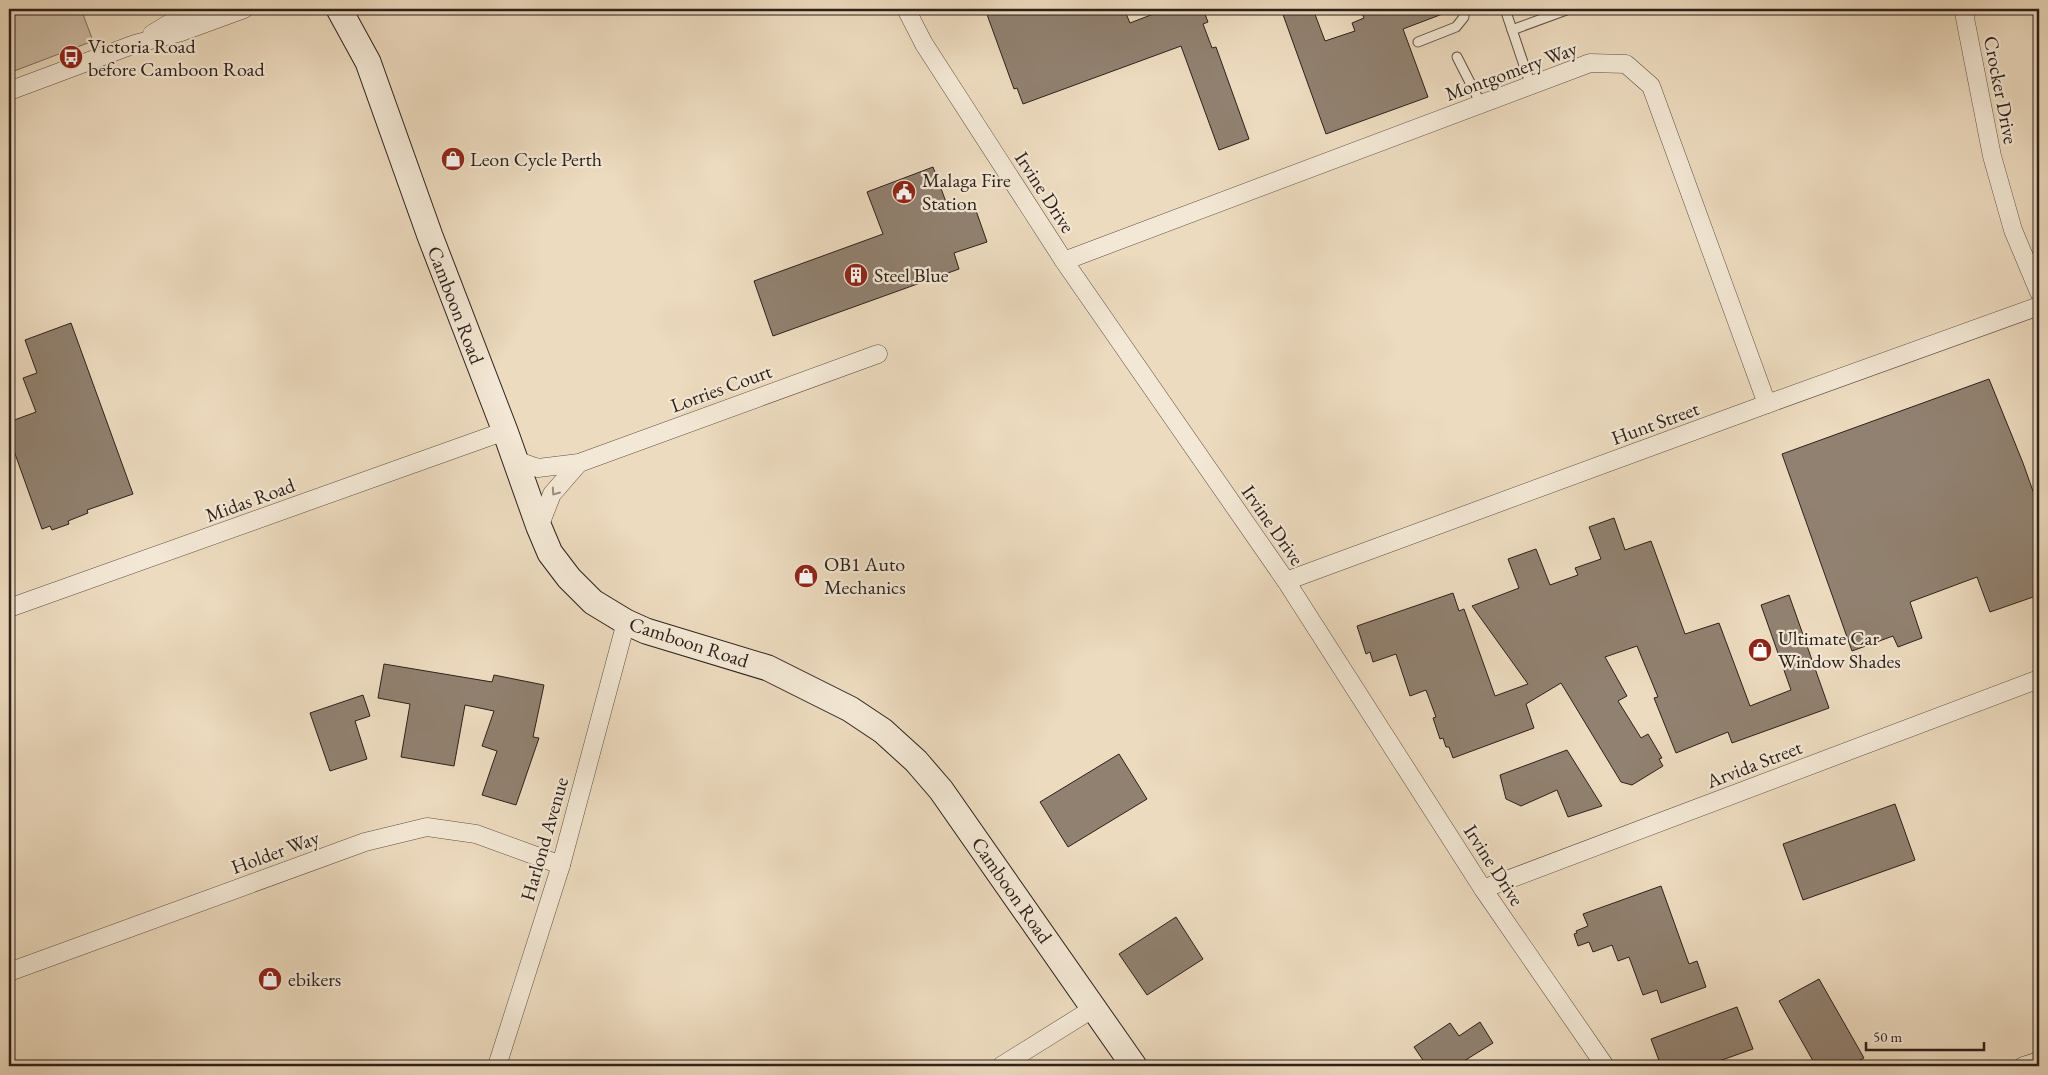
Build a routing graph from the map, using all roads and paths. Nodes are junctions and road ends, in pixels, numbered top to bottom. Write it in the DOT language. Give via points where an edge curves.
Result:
graph roads {
  1 [pos="206,9"];
  2 [pos="244,9"];
  3 [pos="339,9"];
  4 [pos="359,9"];
  5 [pos="906,9"];
  6 [pos="1463,9"];
  7 [pos="1505,9"];
  8 [pos="1569,9"];
  9 [pos="1965,9"];
  10 [pos="1512,30"];
  11 [pos="1418,42"];
  12 [pos="135,44"];
  13 [pos="1457,57"];
  14 [pos="368,62"];
  15 [pos="1531,86"];
  16 [pos="9,91"];
  17 [pos="1481,104"];
  18 [pos="1064,261"];
  19 [pos="2039,292"];
  20 [pos="2039,306"];
  21 [pos="878,354"];
  22 [pos="1767,404"];
  23 [pos="504,431"];
  24 [pos="515,460"];
  25 [pos="579,463"];
  26 [pos="538,527"];
  27 [pos="1286,581"];
  28 [pos="9,608"];
  29 [pos="626,622"];
  30 [pos="2039,678"];
  31 [pos="561,865"];
  32 [pos="1483,889"];
  33 [pos="9,972"];
  34 [pos="1094,1008"];
  35 [pos="2039,1061"];
  36 [pos="497,1066"];
  37 [pos="1001,1066"];
  38 [pos="1134,1066"];
  39 [pos="1604,1066"];
  40 [pos="2023,1066"];
  1 -- 12 [label="street" via="176,20"];
  2 -- 12 [label="street" via="181,32"];
  3 -- 14 [label="street, Camboon Road"];
  4 -- 14 [label="street, Camboon Road"];
  5 -- 18 [label="street, Irvine Drive" via="924,44"];
  6 -- 11 [label="lane" via="1464,17 1456,27"];
  7 -- 10 [label="lane"];
  8 -- 10 [label="lane"];
  9 -- 19 [label="street, Crocker Drive" via="1992,156 2013,230"];
  10 -- 15 [label="lane"];
  12 -- 16 [label="street"];
  13 -- 17 [label="lane"];
  14 -- 23 [label="street, Camboon Road"];
  15 -- 17 [label="street, Montgomery Way"];
  15 -- 22 [label="street, Montgomery Way" via="1590,63 1626,64 1651,86"];
  17 -- 18 [label="street, Montgomery Way"];
  18 -- 27 [label="street, Irvine Drive"];
  20 -- 22 [label="street, Hunt Street"];
  21 -- 25 [label="street, Lorries Court"];
  22 -- 27 [label="street, Hunt Street"];
  23 -- 24 [label="street, Camboon Road"];
  23 -- 28 [label="street, Midas Road"];
  24 -- 25 [label="street, Lorries Court" via="538,468"];
  24 -- 26 [label="street, Camboon Road"];
  25 -- 26 [label="street, Lorries Court, one-way" via="552,494"];
  26 -- 29 [label="street, Camboon Road" via="550,553 569,578 593,602"];
  27 -- 32 [label="street, Irvine Drive"];
  29 -- 31 [label="street, Harlond Avenue"];
  29 -- 34 [label="street, Camboon Road" via="646,632 768,668 850,709 883,731 916,761 941,790"];
  30 -- 32 [label="street, Arvida Street"];
  31 -- 33 [label="street, Holder Way" via="476,834 427,827 365,842"];
  31 -- 36 [label="street, Harlond Avenue"];
  32 -- 39 [label="street, Irvine Drive"];
  34 -- 37 [label="street"];
  34 -- 38 [label="street, Camboon Road"];
  35 -- 40 [label="street"];
}
